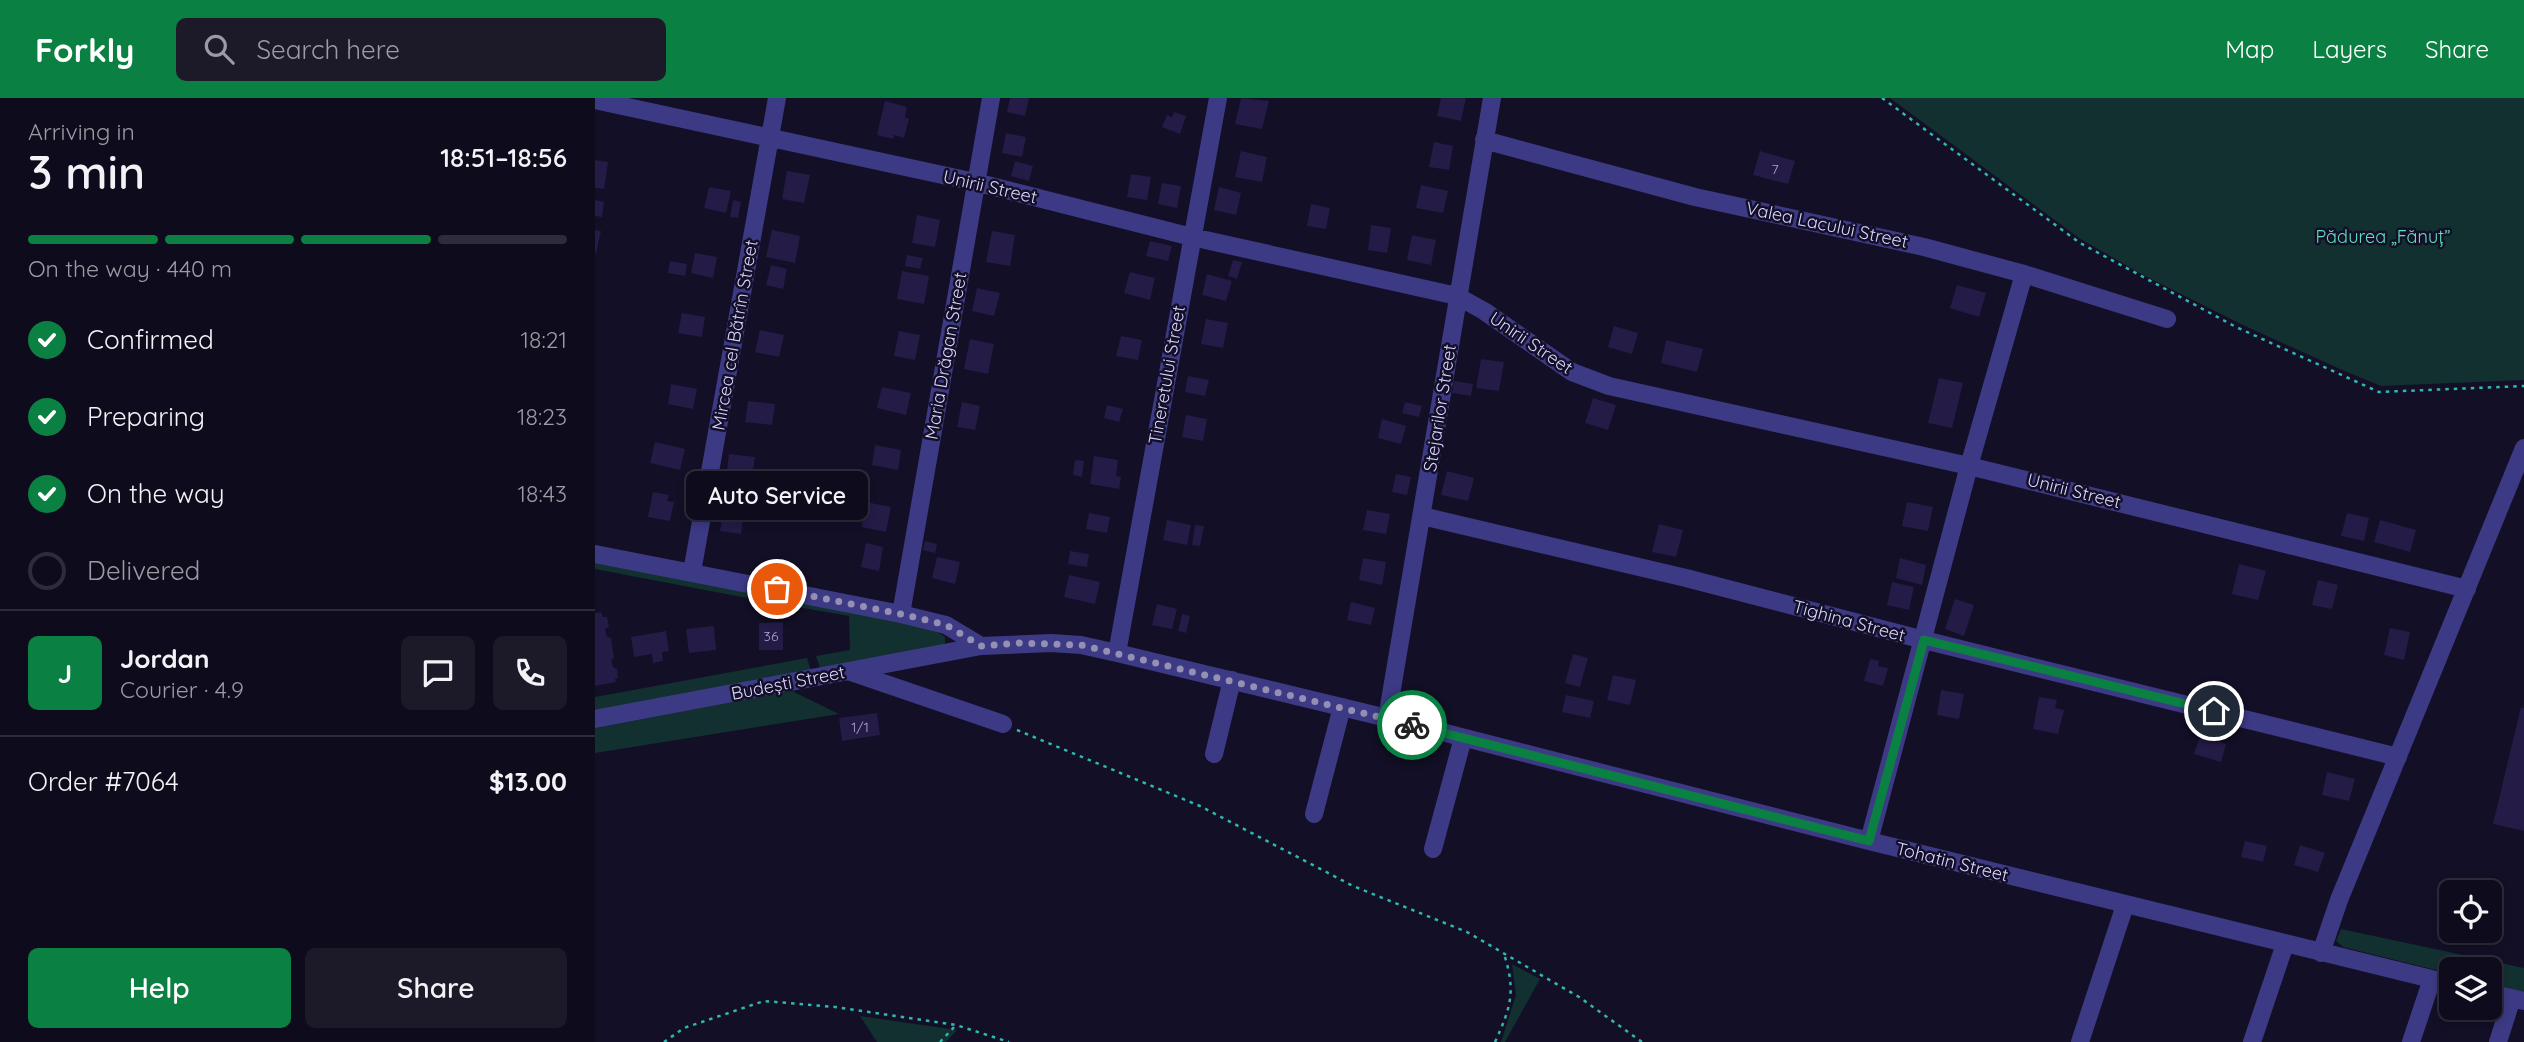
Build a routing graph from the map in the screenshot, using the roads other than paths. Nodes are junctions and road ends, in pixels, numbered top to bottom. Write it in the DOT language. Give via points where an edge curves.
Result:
graph roads {
  1 [pos="777,98"];
  2 [pos="992,98"];
  3 [pos="1218,98"];
  4 [pos="1492,98"];
  5 [pos="595,100"];
  6 [pos="770,138"];
  7 [pos="1484,140"];
  8 [pos="975,182"];
  9 [pos="1192,237"];
  10 [pos="2024,274"];
  11 [pos="1457,296"];
  12 [pos="2167,320"];
  13 [pos="2524,448"];
  14 [pos="1969,466"];
  15 [pos="1422,516"];
  16 [pos="595,554"];
  17 [pos="692,572"];
  18 [pos="2467,589"];
  19 [pos="901,614"];
  20 [pos="1924,640"];
  21 [pos="981,646"];
  22 [pos="1117,653"];
  23 [pos="851,672"];
  24 [pos="1232,680"];
  25 [pos="1342,707"];
  26 [pos="1387,718"];
  27 [pos="595,719"];
  28 [pos="1003,724"];
  29 [pos="1463,738"];
  30 [pos="1214,754"];
  31 [pos="2398,757"];
  32 [pos="1314,814"];
  33 [pos="1869,841"];
  34 [pos="1433,849"];
  35 [pos="2125,905"];
  36 [pos="2285,944"];
  37 [pos="2321,953"];
  38 [pos="2432,979"];
  39 [pos="2439,981"];
  40 [pos="2518,999"];
  41 [pos="2080,1042"];
  42 [pos="2252,1042"];
  43 [pos="2411,1042"];
  44 [pos="2498,1042"];
  1 -- 6 [label="street, Mircea cel Bătrîn Street"];
  2 -- 8 [label="street, Maria Drăgan Street"];
  3 -- 9 [label="street, Tineretului Street"];
  4 -- 7 [label="street, Stejarilor Street"];
  5 -- 6 [label="street, Unirii Street"];
  6 -- 8 [label="street, Unirii Street"];
  6 -- 17 [label="street, Mircea cel Bătrîn Street"];
  7 -- 10 [label="street, Valea Lacului Street" via="1695,197 1924,247"];
  7 -- 11 [label="street, Stejarilor Street"];
  8 -- 9 [label="street, Unirii Street"];
  8 -- 19 [label="street, Maria Drăgan Street"];
  9 -- 11 [label="street, Unirii Street"];
  9 -- 22 [label="street, Tineretului Street"];
  10 -- 12 [label="street, Valea Lacului Street"];
  10 -- 14 [label="street"];
  11 -- 14 [label="street, Unirii Street" via="1572,372 1609,386"];
  11 -- 15 [label="street, Stejarilor Street"];
  13 -- 18 [label="street"];
  14 -- 18 [label="street, Unirii Street"];
  14 -- 20 [label="street"];
  15 -- 20 [label="street, Tighina Street"];
  15 -- 26 [label="street, Stejarilor Street"];
  16 -- 17 [label="street"];
  17 -- 19 [label="street"];
  18 -- 31 [label="street"];
  19 -- 21 [label="street" via="946,625"];
  20 -- 31 [label="street, Tighina Street"];
  20 -- 33 [label="street"];
  21 -- 22 [label="street, Tohatin Street" via="1051,643"];
  21 -- 23 [label="street, Budești Street"];
  22 -- 24 [label="street, Tohatin Street"];
  23 -- 27 [label="street, Budești Street"];
  23 -- 28 [label="street"];
  24 -- 25 [label="street, Tohatin Street"];
  24 -- 30 [label="street"];
  25 -- 26 [label="street, Tohatin Street"];
  25 -- 32 [label="street"];
  26 -- 29 [label="street, Tohatin Street"];
  29 -- 33 [label="street, Tohatin Street"];
  29 -- 34 [label="street"];
  31 -- 37 [label="street"];
  33 -- 35 [label="street, Tohatin Street"];
  35 -- 36 [label="street, Tohatin Street"];
  35 -- 41 [label="street"];
  36 -- 37 [label="street, Tohatin Street"];
  36 -- 42 [label="street"];
  37 -- 38 [label="street, Tohatin Street"];
  38 -- 39 [label="street, Tohatin Street"];
  38 -- 43 [label="street"];
  40 -- 44 [label="street"];
}
